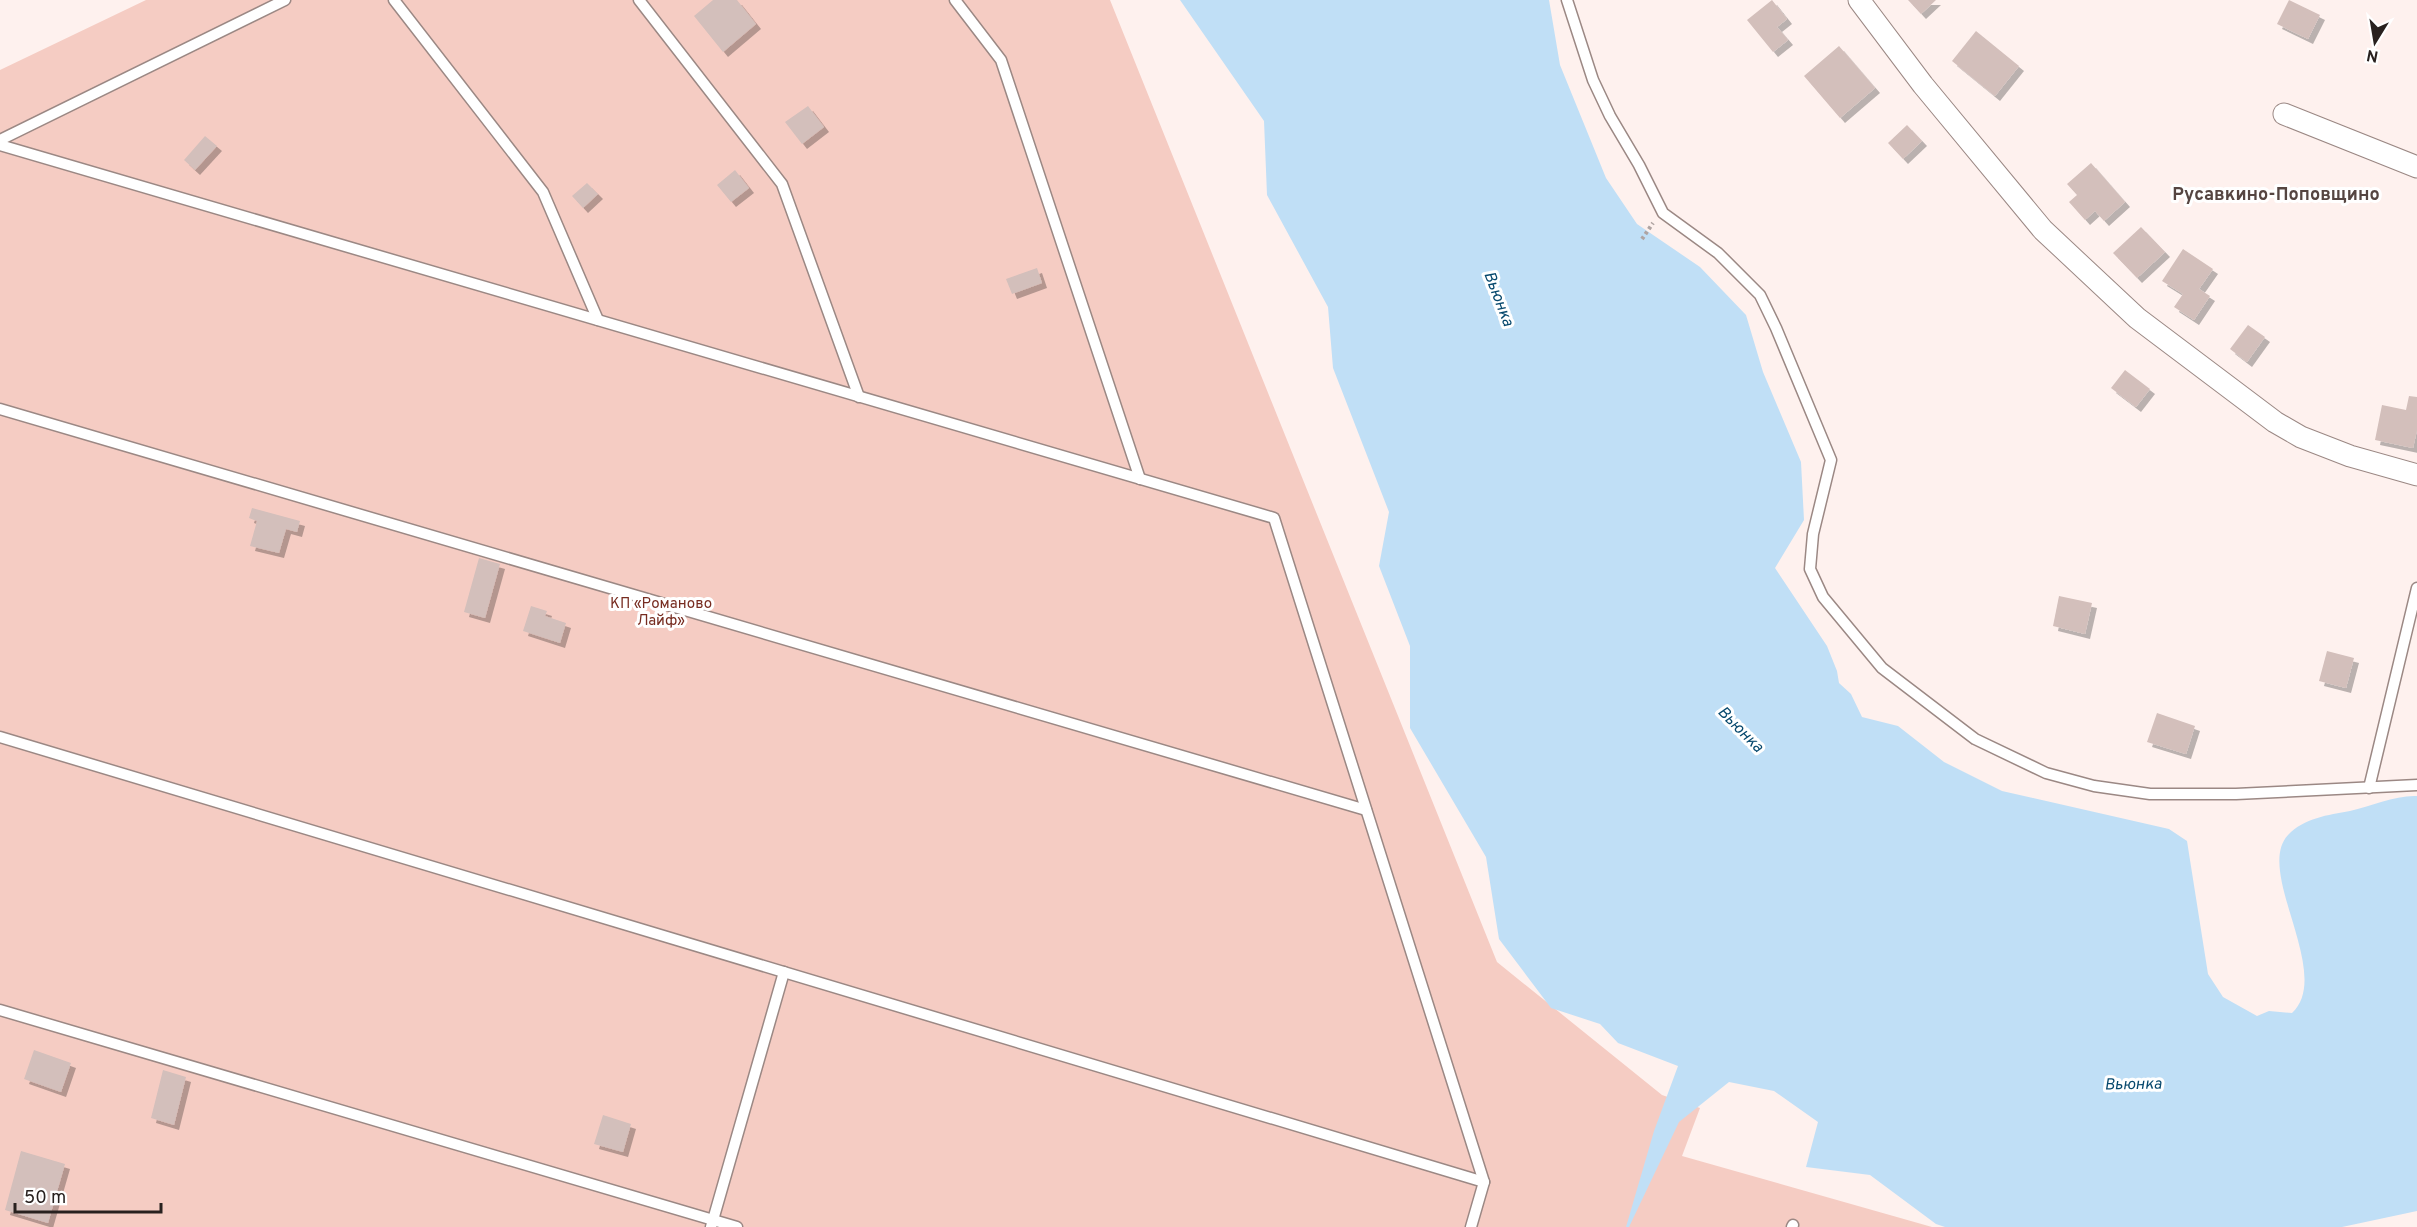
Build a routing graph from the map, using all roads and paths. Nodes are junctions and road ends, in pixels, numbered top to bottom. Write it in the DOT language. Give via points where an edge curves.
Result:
graph roads {
  1 [pos="285,0"];
  2 [pos="394,0"];
  3 [pos="639,0"];
  4 [pos="955,0"];
  5 [pos="1567,0"];
  6 [pos="1859,0"];
  7 [pos="2284,114"];
  8 [pos="0,140"];
  9 [pos="0,145"];
  10 [pos="2417,167"];
  11 [pos="1657,217"];
  12 [pos="1642,239"];
  13 [pos="598,320"];
  14 [pos="859,397"];
  15 [pos="0,409"];
  16 [pos="2417,475"];
  17 [pos="1140,479"];
  18 [pos="2417,588"];
  19 [pos="0,737"];
  20 [pos="2417,785"];
  21 [pos="2369,788"];
  22 [pos="1366,810"];
  23 [pos="784,972"];
  24 [pos="0,1010"];
  25 [pos="1484,1182"];
  26 [pos="712,1223"];
  27 [pos="737,1227"];
  28 [pos="1470,1227"];
  1 -- 8 [label="lane"];
  2 -- 13 [label="lane" via="543,192"];
  3 -- 14 [label="lane" via="782,184"];
  4 -- 17 [label="lane" via="1001,60"];
  5 -- 21 [label="lane" via="1593,80 1663,213 1718,253 1760,295 1776,328 1831,460 1813,534 1810,570 1823,597 1882,668 1975,739 2046,772 2094,786 2150,794"];
  6 -- 16 [label="street" via="1923,85 2043,230 2137,318 2301,437"];
  7 -- 10 [label="street"];
  9 -- 13 [label="lane"];
  11 -- 12 [label="path"];
  13 -- 14 [label="lane"];
  14 -- 17 [label="lane"];
  15 -- 22 [label="lane"];
  17 -- 22 [label="lane" via="1274,518"];
  18 -- 21 [label="lane"];
  19 -- 23 [label="lane"];
  20 -- 21 [label="lane"];
  22 -- 25 [label="lane"];
  23 -- 25 [label="lane"];
  23 -- 26 [label="lane"];
  24 -- 26 [label="lane"];
  25 -- 28 [label="lane"];
  26 -- 27 [label="lane"];
}
